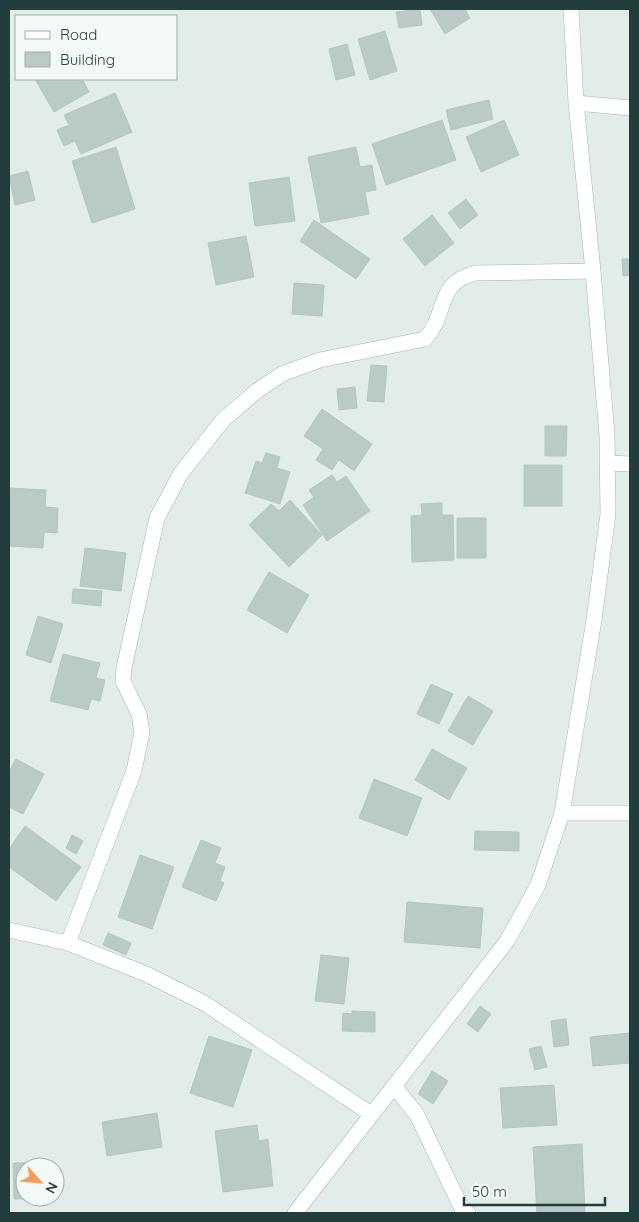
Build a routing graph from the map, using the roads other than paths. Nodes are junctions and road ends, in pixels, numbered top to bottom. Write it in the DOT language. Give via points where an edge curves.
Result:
graph roads {
  1 [pos="571,9"];
  2 [pos="576,103"];
  3 [pos="630,108"];
  4 [pos="593,271"];
  5 [pos="607,463"];
  6 [pos="630,464"];
  7 [pos="562,812"];
  8 [pos="630,812"];
  9 [pos="9,930"];
  10 [pos="68,943"];
  11 [pos="394,1086"];
  12 [pos="371,1114"];
  13 [pos="295,1213"];
  14 [pos="468,1213"];
  1 -- 2 [label="street"];
  2 -- 3 [label="street"];
  2 -- 4 [label="street"];
  4 -- 5 [label="street"];
  4 -- 10 [label="street" via="467,275 455,282 441,302 434,330 425,339 320,360 282,374 224,419 181,473 157,518 124,668 123,681 139,714 142,732 134,771"];
  5 -- 6 [label="street"];
  5 -- 7 [label="street" via="608,514"];
  7 -- 8 [label="street"];
  7 -- 11 [label="street" via="538,885 507,941"];
  9 -- 10 [label="street"];
  10 -- 12 [label="street" via="146,974 204,1003"];
  11 -- 12 [label="street"];
  11 -- 14 [label="street" via="417,1115 462,1209"];
  12 -- 13 [label="street"];
}
